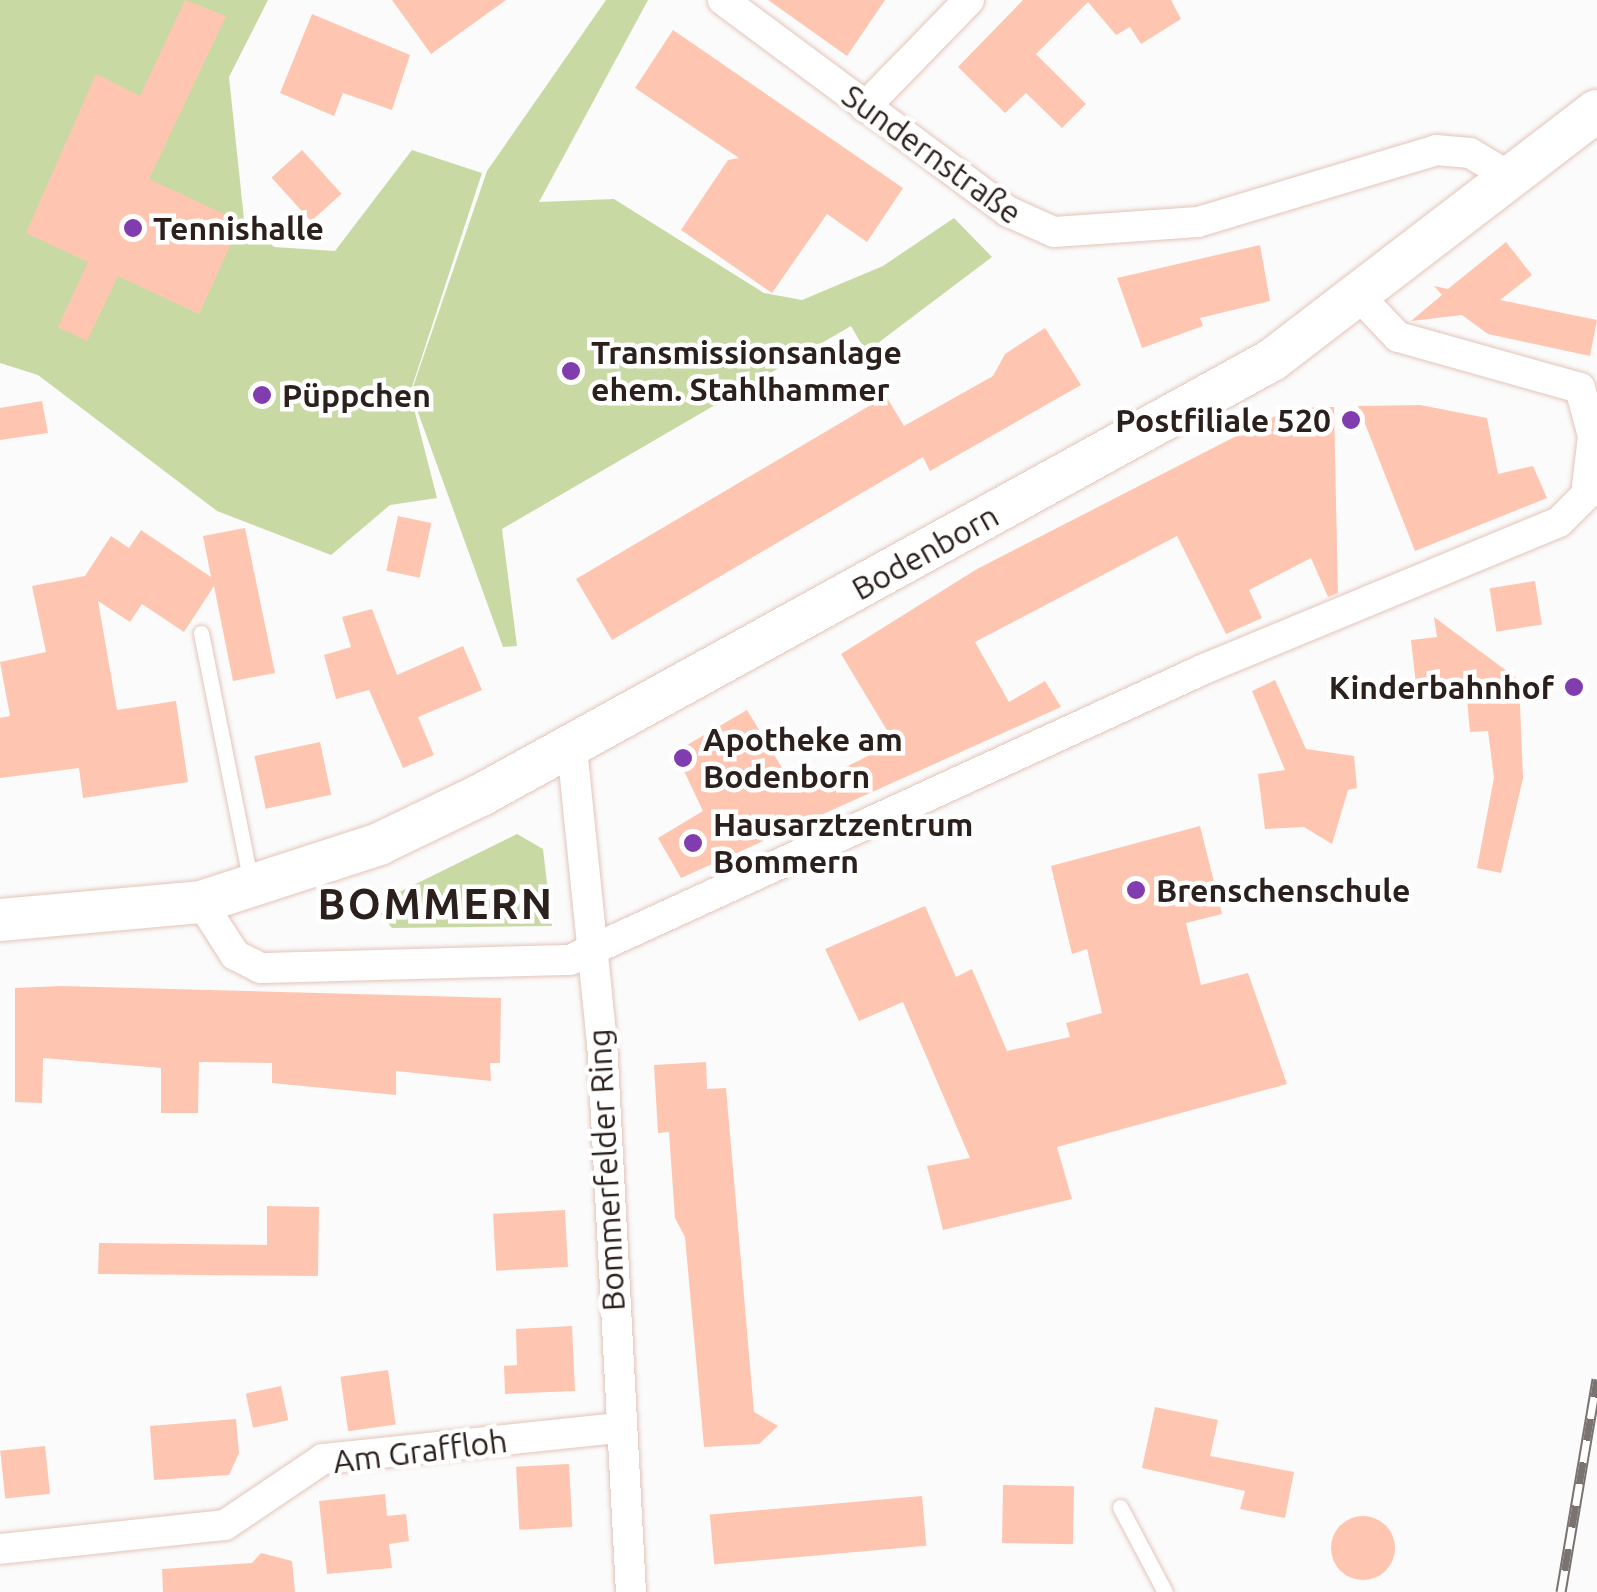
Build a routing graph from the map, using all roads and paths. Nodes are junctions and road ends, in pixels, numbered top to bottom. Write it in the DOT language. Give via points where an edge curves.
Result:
graph roads {
  1 [pos="723,0"];
  2 [pos="969,0"];
  3 [pos="865,107"];
  4 [pos="1597,111"];
  5 [pos="1510,176"];
  6 [pos="1357,294"];
  7 [pos="1588,390"];
  8 [pos="1593,480"];
  9 [pos="201,633"];
  10 [pos="572,748"];
  11 [pos="252,887"];
  12 [pos="201,902"];
  13 [pos="0,920"];
  14 [pos="587,952"];
  15 [pos="620,1428"];
  16 [pos="1120,1507"];
  17 [pos="0,1548"];
  18 [pos="631,1592"];
  19 [pos="1165,1592"];
  1 -- 3 [label="street, Sundernstraße"];
  2 -- 3 [label="street"];
  3 -- 5 [label="street, Sundernstraße" via="1006,211 1054,232 1198,222 1436,150 1470,153"];
  4 -- 5 [label="main road, Bodenborn"];
  5 -- 6 [label="main road, Bodenborn"];
  6 -- 7 [label="street" via="1398,337"];
  6 -- 10 [label="main road, Bodenborn" via="1199,405"];
  7 -- 8 [label="street"];
  8 -- 14 [label="street" via="1559,522 1204,668"];
  9 -- 11 [label="lane"];
  10 -- 11 [label="main road, Bodenborn" via="379,844"];
  10 -- 14 [label="street, Bommerfelder Ring"];
  11 -- 12 [label="main road, Bodenborn"];
  12 -- 13 [label="main road, Bodenborn"];
  12 -- 14 [label="street" via="235,955 260,968 543,966"];
  14 -- 15 [label="street, Bommerfelder Ring" via="602,1041"];
  15 -- 17 [label="street, Am Graffloh" via="323,1459 225,1525"];
  15 -- 18 [label="street, Bommerfelder Ring"];
  16 -- 19 [label="lane"];
}
